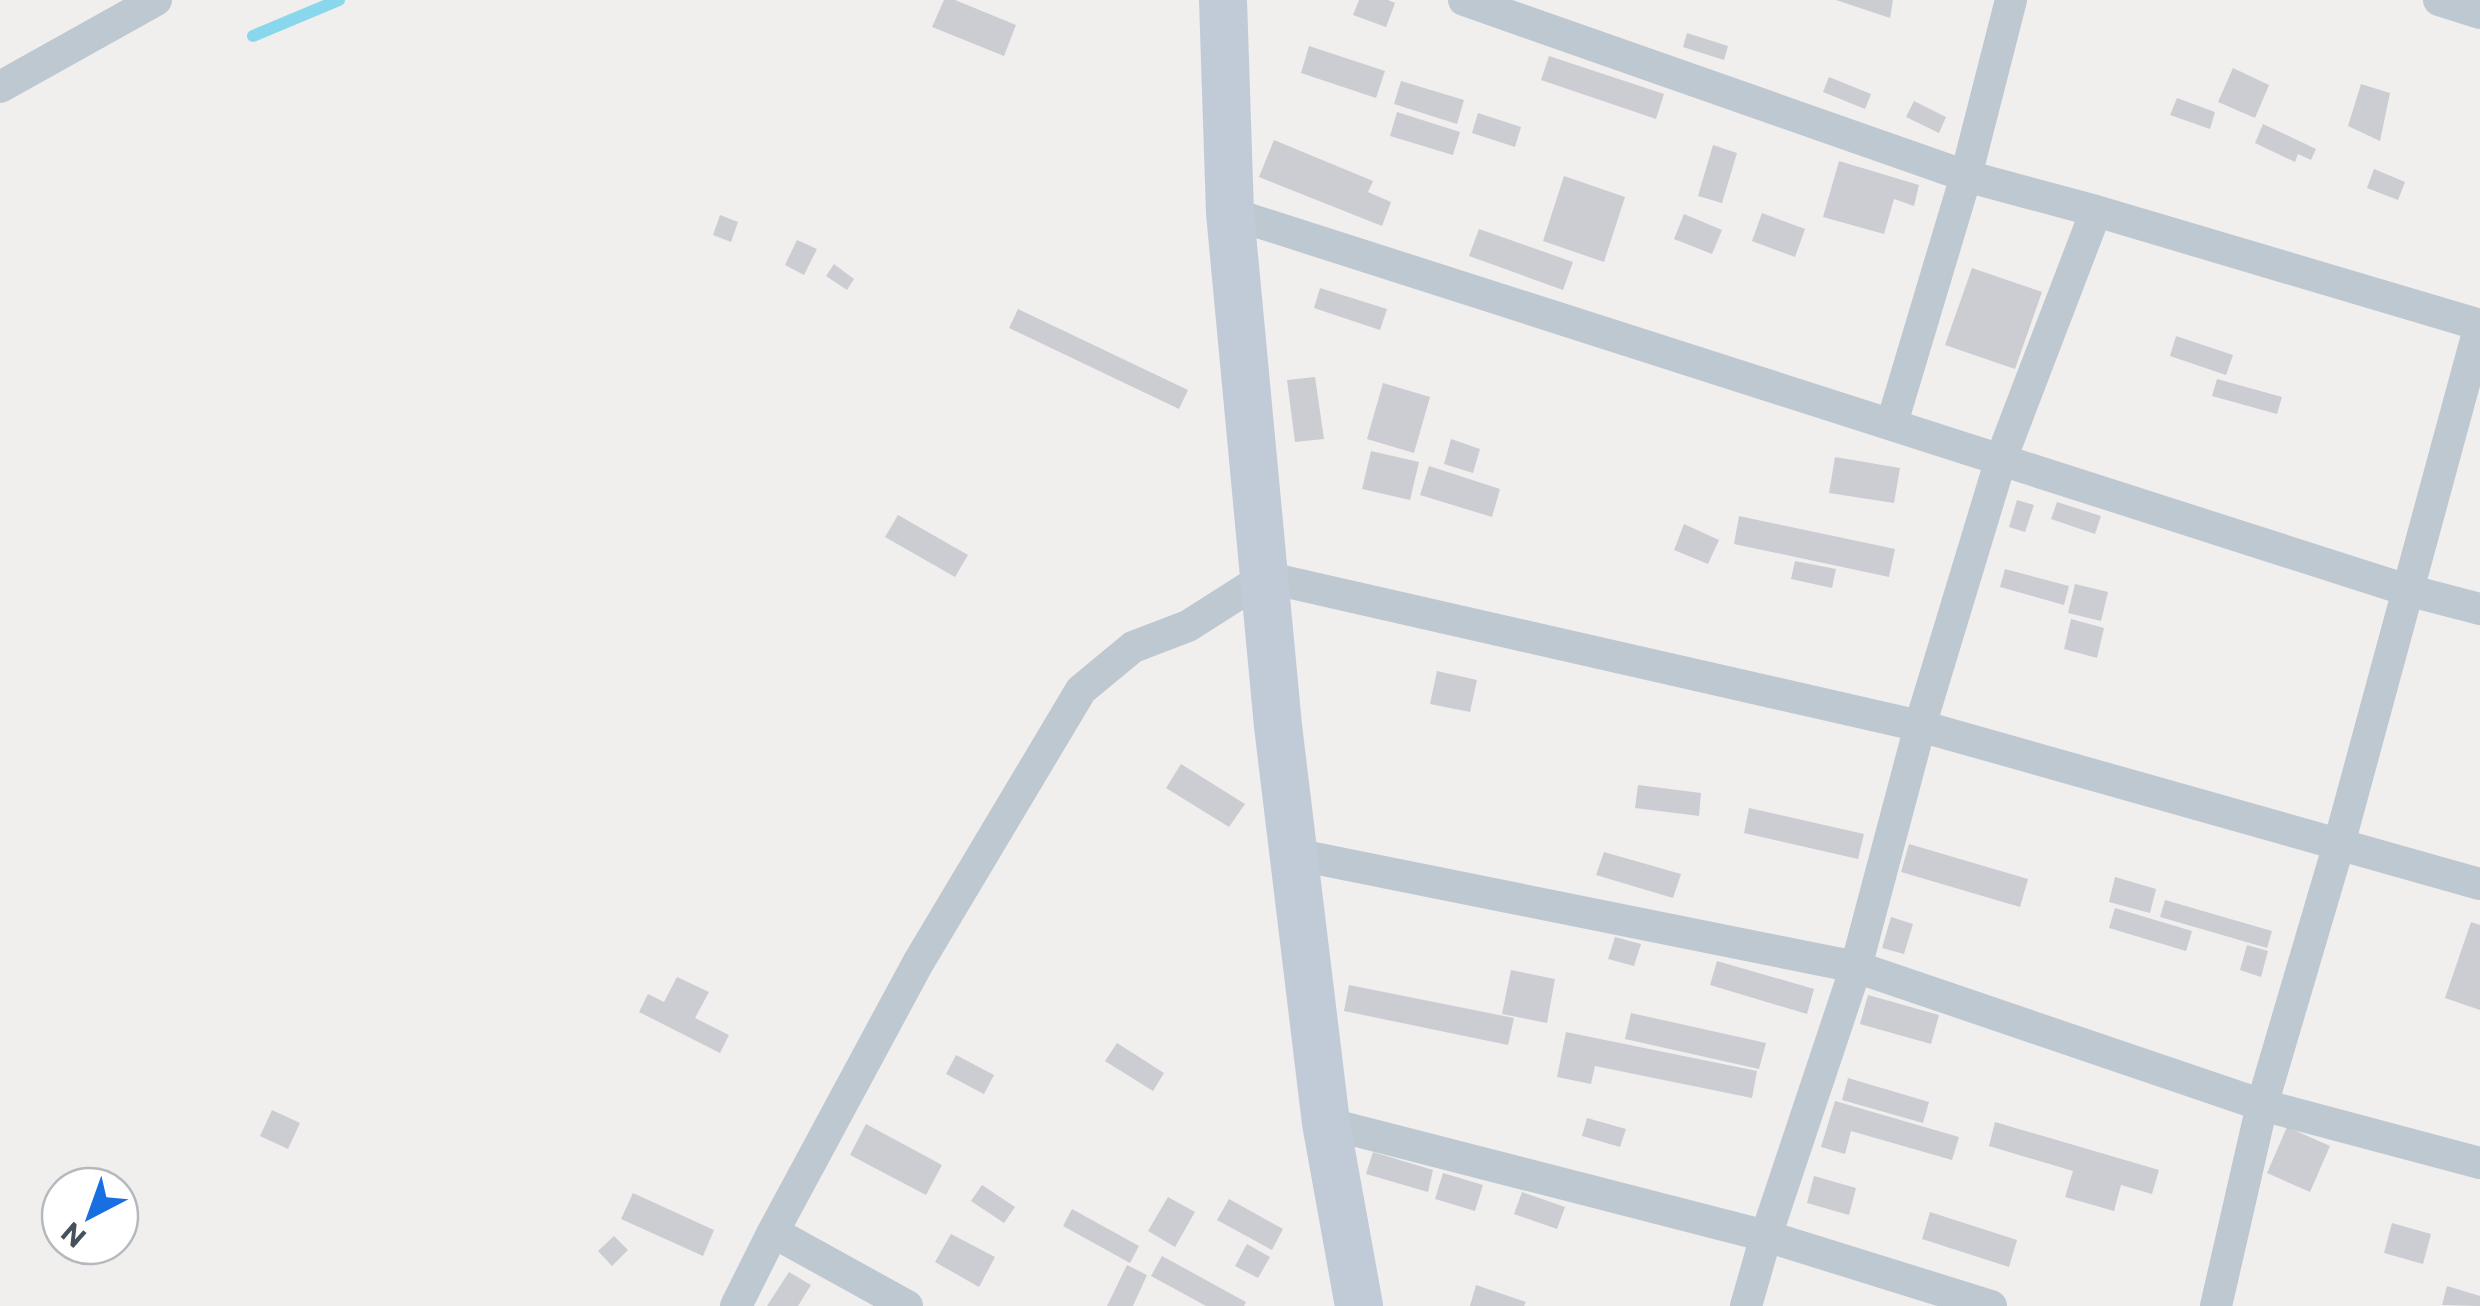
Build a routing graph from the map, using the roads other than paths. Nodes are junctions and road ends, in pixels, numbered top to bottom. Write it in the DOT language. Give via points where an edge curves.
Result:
graph roads {
  1 [pos="156,0"];
  2 [pos="1223,0"];
  3 [pos="1464,0"];
  4 [pos="2011,0"];
  5 [pos="2439,0"];
  6 [pos="2480,12"];
  7 [pos="0,87"];
  8 [pos="1966,176"];
  9 [pos="1230,212"];
  10 [pos="2096,212"];
  11 [pos="1892,423"];
  12 [pos="2001,458"];
  13 [pos="1265,578"];
  14 [pos="2408,590"];
  15 [pos="2480,609"];
  16 [pos="1920,726"];
  17 [pos="2340,844"];
  18 [pos="1294,854"];
  19 [pos="2480,884"];
  20 [pos="1856,967"];
  21 [pos="2262,1105"];
  22 [pos="1326,1123"];
  23 [pos="2480,1163"];
  24 [pos="773,1232"];
  25 [pos="1766,1236"];
  26 [pos="736,1306"];
  27 [pos="907,1306"];
  28 [pos="1359,1306"];
  29 [pos="1746,1306"];
  30 [pos="1991,1306"];
  31 [pos="2216,1306"];
  1 -- 7 [label="street"];
  2 -- 9 [label="street"];
  3 -- 8 [label="street"];
  4 -- 8 [label="street"];
  5 -- 6 [label="street"];
  8 -- 10 [label="street"];
  8 -- 11 [label="street"];
  9 -- 11 [label="street"];
  9 -- 13 [label="street"];
  10 -- 12 [label="street"];
  10 -- 14 [label="street" via="2480,325"];
  11 -- 12 [label="street"];
  12 -- 14 [label="street"];
  12 -- 16 [label="street"];
  13 -- 16 [label="street"];
  13 -- 18 [label="street"];
  13 -- 24 [label="street" via="1188,626 1132,647 1081,690 918,963"];
  14 -- 15 [label="street"];
  14 -- 17 [label="street"];
  16 -- 17 [label="street"];
  16 -- 20 [label="street"];
  17 -- 19 [label="street"];
  17 -- 21 [label="street"];
  18 -- 20 [label="street"];
  18 -- 22 [label="street"];
  20 -- 21 [label="street"];
  20 -- 25 [label="street"];
  21 -- 23 [label="street"];
  21 -- 31 [label="street"];
  22 -- 25 [label="street"];
  22 -- 28 [label="street"];
  24 -- 26 [label="street"];
  24 -- 27 [label="street"];
  25 -- 29 [label="street"];
  25 -- 30 [label="street"];
}
